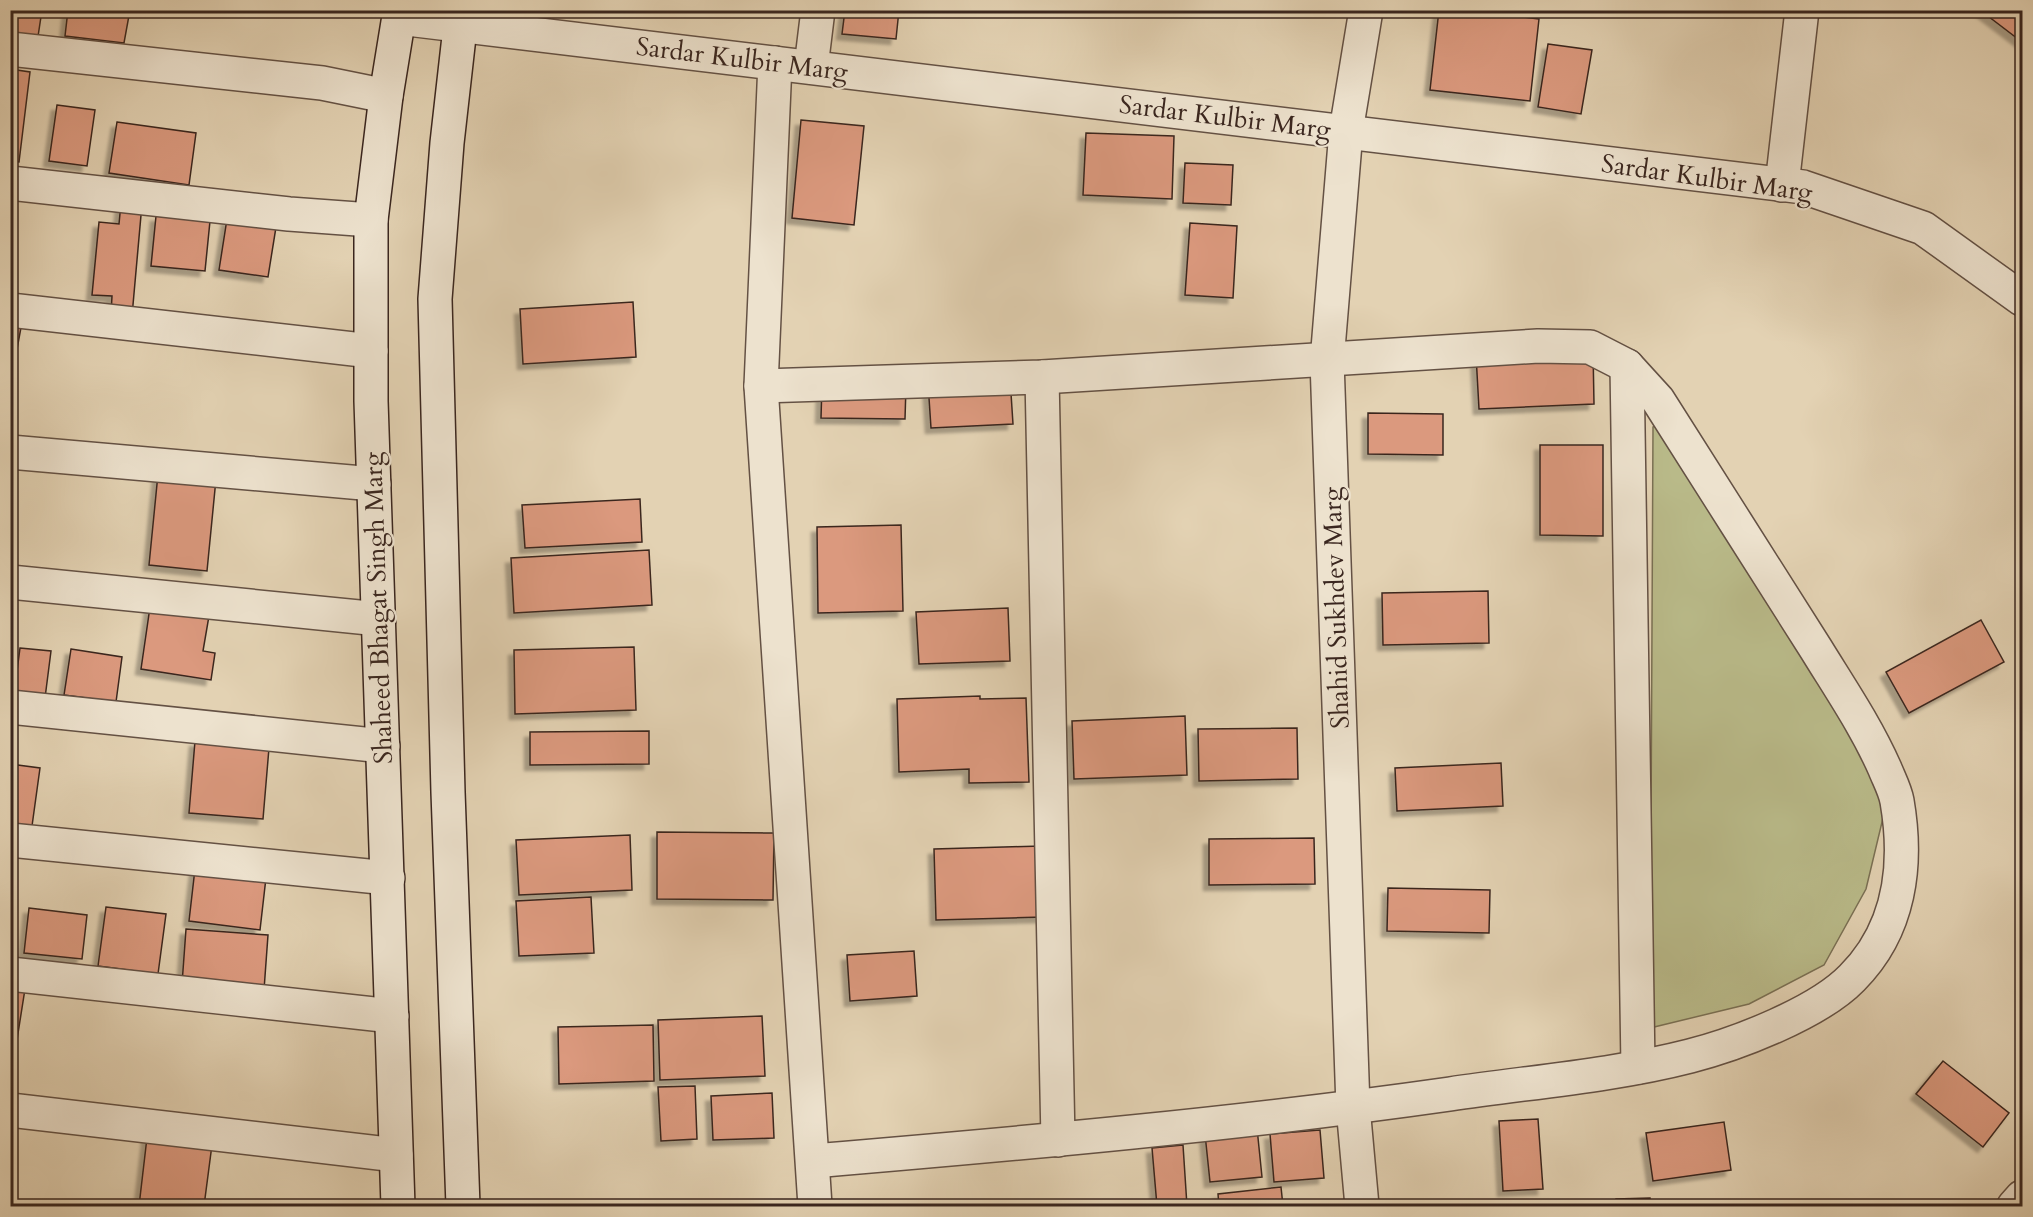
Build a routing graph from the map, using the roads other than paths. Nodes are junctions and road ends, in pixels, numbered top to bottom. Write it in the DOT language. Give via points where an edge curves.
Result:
graph roads {
  1 [pos="818,10"];
  2 [pos="1366,10"];
  3 [pos="1802,10"];
  4 [pos="400,14"];
  5 [pos="461,18"];
  6 [pos="10,49"];
  7 [pos="775,63"];
  8 [pos="811,67"];
  9 [pos="386,96"];
  10 [pos="1346,131"];
  11 [pos="10,183"];
  12 [pos="1782,185"];
  13 [pos="371,220"];
  14 [pos="2022,300"];
  15 [pos="10,310"];
  16 [pos="371,351"];
  17 [pos="1327,361"];
  18 [pos="1627,366"];
  19 [pos="1042,377"];
  20 [pos="761,386"];
  21 [pos="10,452"];
  22 [pos="374,484"];
  23 [pos="10,582"];
  24 [pos="378,619"];
  25 [pos="10,706"];
  26 [pos="384,746"];
  27 [pos="10,840"];
  28 [pos="388,878"];
  29 [pos="10,974"];
  30 [pos="393,1016"];
  31 [pos="1638,1067"];
  32 [pos="1353,1107"];
  33 [pos="10,1110"];
  34 [pos="1058,1140"];
  35 [pos="396,1155"];
  36 [pos="813,1161"];
  37 [pos="2022,1197"];
  38 [pos="398,1206"];
  39 [pos="463,1206"];
  40 [pos="815,1206"];
  41 [pos="1362,1206"];
  42 [pos="2014,1206"];
  1 -- 8 [label="street"];
  2 -- 10 [label="street, Shahid Sukhdev Marg"];
  3 -- 12 [label="street"];
  4 -- 5 [label="street, Sardar Kulbir Marg"];
  4 -- 9 [label="street, Shaheed Bhagat Singh Marg"];
  5 -- 7 [label="street, Sardar Kulbir Marg"];
  5 -- 39 [label="street" via="435,299"];
  6 -- 9 [label="street" via="322,83"];
  7 -- 8 [label="street, Sardar Kulbir Marg"];
  7 -- 20 [label="street"];
  8 -- 10 [label="street, Sardar Kulbir Marg"];
  9 -- 13 [label="street, Shaheed Bhagat Singh Marg"];
  10 -- 12 [label="street, Sardar Kulbir Marg"];
  10 -- 17 [label="street, Shahid Sukhdev Marg"];
  11 -- 13 [label="street"];
  12 -- 14 [label="street, Sardar Kulbir Marg" via="1803,187 1923,228"];
  13 -- 16 [label="street, Shaheed Bhagat Singh Marg"];
  15 -- 16 [label="street"];
  16 -- 22 [label="street, Shaheed Bhagat Singh Marg"];
  17 -- 18 [label="street" via="1548,346 1590,347"];
  17 -- 19 [label="street"];
  17 -- 32 [label="street, Shahid Sukhdev Marg"];
  18 -- 31 [label="street"];
  18 -- 31 [label="street" via="1658,400 1873,742 1897,796 1902,858 1894,909 1880,946 1850,980 1814,1005 1745,1039 1692,1056"];
  19 -- 20 [label="street"];
  19 -- 34 [label="street"];
  20 -- 36 [label="street"];
  21 -- 22 [label="street"];
  22 -- 24 [label="street, Shaheed Bhagat Singh Marg"];
  23 -- 24 [label="street"];
  24 -- 26 [label="street, Shaheed Bhagat Singh Marg"];
  25 -- 26 [label="street"];
  26 -- 28 [label="street, Shaheed Bhagat Singh Marg"];
  27 -- 28 [label="street"];
  28 -- 30 [label="street, Shaheed Bhagat Singh Marg"];
  29 -- 30 [label="street"];
  30 -- 35 [label="street, Shaheed Bhagat Singh Marg"];
  31 -- 32 [label="street"];
  32 -- 34 [label="street"];
  32 -- 41 [label="street, Shahid Sukhdev Marg"];
  33 -- 35 [label="street"];
  34 -- 36 [label="street"];
  35 -- 38 [label="street, Shaheed Bhagat Singh Marg"];
  36 -- 40 [label="street"];
  37 -- 42 [label="street"];
}
